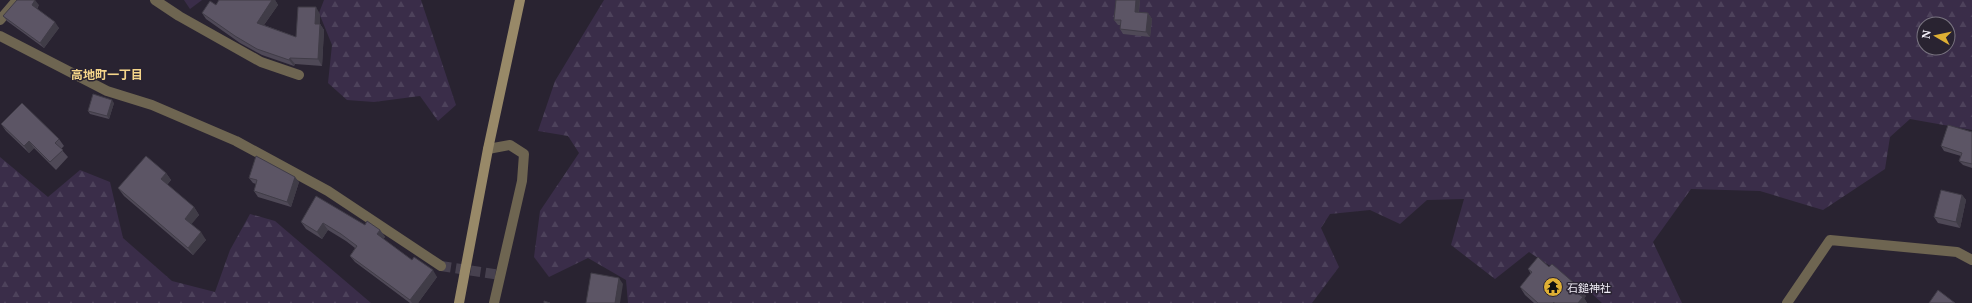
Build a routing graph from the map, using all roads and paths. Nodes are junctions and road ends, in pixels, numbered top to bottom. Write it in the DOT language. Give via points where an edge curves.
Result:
graph roads {
  1 [pos="17,0"];
  2 [pos="155,0"];
  3 [pos="520,0"];
  4 [pos="0,20"];
  5 [pos="0,36"];
  6 [pos="299,75"];
  7 [pos="488,149"];
  8 [pos="1972,260"];
  9 [pos="441,266"];
  10 [pos="458,303"];
  11 [pos="494,303"];
  12 [pos="1786,303"];
  1 -- 4 [label="street"];
  2 -- 6 [label="street" via="261,62"];
  3 -- 7 [label="street"];
  5 -- 9 [label="street" via="107,91 152,105 236,141 328,190"];
  7 -- 10 [label="street"];
  7 -- 11 [label="street" via="510,145 524,154 522,181"];
  8 -- 12 [label="street" via="1957,252 1830,240"];
}
